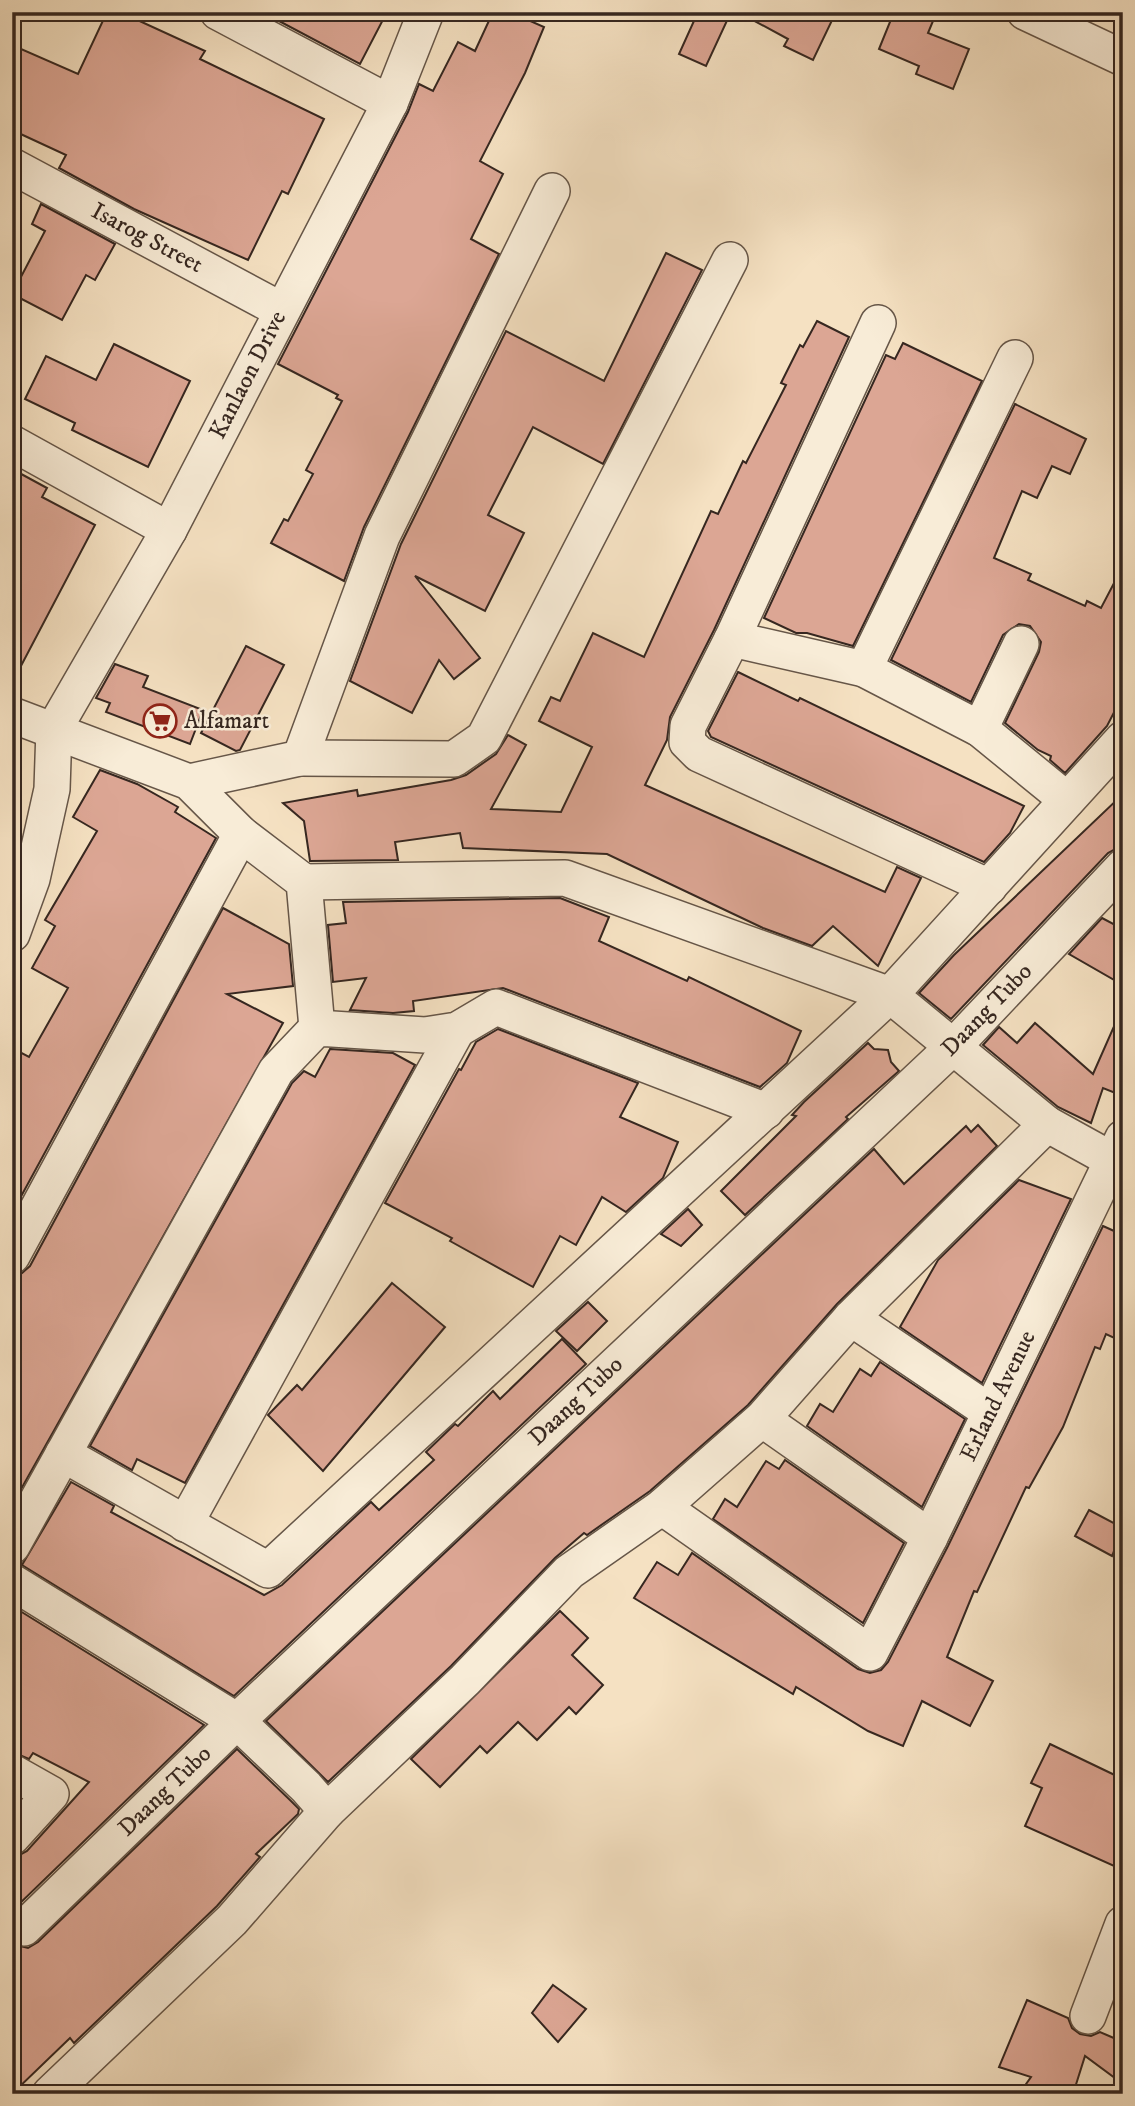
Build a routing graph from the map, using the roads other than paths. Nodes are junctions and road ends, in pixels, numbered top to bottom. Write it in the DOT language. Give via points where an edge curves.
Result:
graph roads {
  1 [pos="218,12"];
  2 [pos="426,12"];
  3 [pos="1026,12"];
  4 [pos="1123,58"];
  5 [pos="390,103"];
  6 [pos="12,166"];
  7 [pos="552,191"];
  8 [pos="730,260"];
  9 [pos="281,310"];
  10 [pos="878,323"];
  11 [pos="1015,358"];
  12 [pos="12,443"];
  13 [pos="169,530"];
  14 [pos="732,639"];
  15 [pos="1021,644"];
  16 [pos="864,669"];
  17 [pos="12,715"];
  18 [pos="54,729"];
  19 [pos="980,729"];
  20 [pos="1123,739"];
  21 [pos="300,758"];
  22 [pos="189,782"];
  23 [pos="1067,800"];
  24 [pos="241,834"];
  25 [pos="1123,867"];
  26 [pos="304,882"];
  27 [pos="989,887"];
  28 [pos="12,934"];
  29 [pos="890,995"];
  30 [pos="317,1028"];
  31 [pos="457,1030"];
  32 [pos="953,1047"];
  33 [pos="766,1111"];
  34 [pos="1047,1124"];
  35 [pos="1119,1155"];
  36 [pos="12,1256"];
  37 [pos="851,1318"];
  38 [pos="990,1412"];
  39 [pos="762,1419"];
  40 [pos="63,1454"];
  41 [pos="662,1507"];
  42 [pos="185,1524"];
  43 [pos="930,1537"];
  44 [pos="12,1546"];
  45 [pos="12,1582"];
  46 [pos="237,1721"];
  47 [pos="12,1772"];
  48 [pos="327,1811"];
  49 [pos="12,1837"];
  50 [pos="1123,1924"];
  51 [pos="23,1928"];
  52 [pos="1088,2016"];
  53 [pos="50,2094"];
  1 -- 5 [label="street"];
  2 -- 5 [label="street, Kanlaon Drive"];
  3 -- 4 [label="street"];
  5 -- 9 [label="street, Kanlaon Drive"];
  6 -- 9 [label="street, Isarog Street"];
  7 -- 21 [label="street" via="383,536"];
  8 -- 21 [label="street" via="484,738 454,760"];
  9 -- 13 [label="street, Kanlaon Drive"];
  10 -- 14 [label="street"];
  11 -- 16 [label="street"];
  12 -- 13 [label="street"];
  13 -- 18 [label="street, Kanlaon Drive"];
  14 -- 16 [label="street"];
  14 -- 27 [label="street" via="688,726 687,742 699,754"];
  15 -- 19 [label="street"];
  16 -- 19 [label="street"];
  17 -- 18 [label="street"];
  18 -- 22 [label="street"];
  18 -- 28 [label="street" via="52,789 32,879"];
  19 -- 23 [label="street"];
  20 -- 23 [label="street"];
  21 -- 22 [label="street"];
  22 -- 24 [label="street"];
  23 -- 27 [label="street"];
  24 -- 26 [label="street"];
  24 -- 36 [label="street"];
  25 -- 32 [label="street, Daang Tubo"];
  26 -- 29 [label="street" via="565,878"];
  26 -- 30 [label="street"];
  27 -- 29 [label="street"];
  29 -- 32 [label="street"];
  29 -- 33 [label="street"];
  30 -- 31 [label="street" via="425,1035"];
  30 -- 40 [label="street" via="276,1071"];
  31 -- 33 [label="street" via="496,1007"];
  31 -- 42 [label="street"];
  32 -- 34 [label="street"];
  32 -- 46 [label="street, Daang Tubo"];
  33 -- 42 [label="street" via="268,1570"];
  34 -- 35 [label="street"];
  34 -- 37 [label="street"];
  35 -- 38 [label="street, Erland Avenue"];
  37 -- 38 [label="street"];
  37 -- 39 [label="street"];
  38 -- 43 [label="street, Erland Avenue"];
  39 -- 41 [label="street"];
  39 -- 43 [label="street"];
  40 -- 42 [label="street"];
  40 -- 44 [label="street"];
  41 -- 43 [label="street, Erland Avenue" via="870,1653"];
  41 -- 48 [label="street" via="569,1572"];
  45 -- 46 [label="street"];
  46 -- 48 [label="street"];
  46 -- 51 [label="street, Daang Tubo"];
  47 -- 49 [label="street" via="51,1794"];
  48 -- 53 [label="street" via="232,1920"];
  50 -- 52 [label="street"];
}
